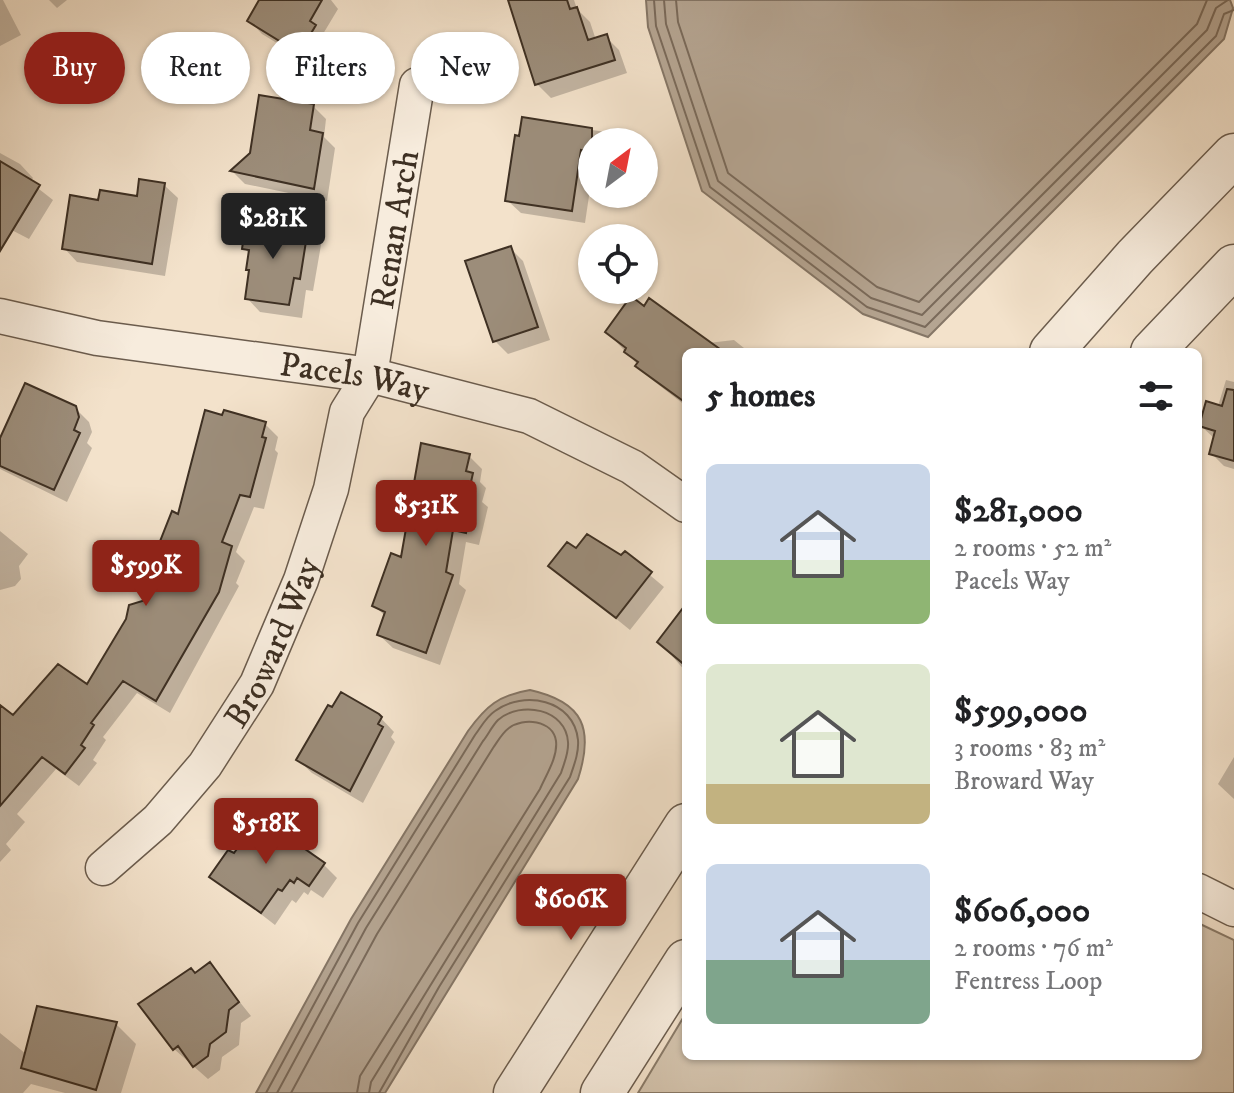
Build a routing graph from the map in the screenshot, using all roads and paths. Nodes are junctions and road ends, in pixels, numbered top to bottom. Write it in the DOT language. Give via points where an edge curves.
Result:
graph roads {
  1 [pos="414,104"];
  2 [pos="1234,155"];
  3 [pos="1234,266"];
  4 [pos="0,316"];
  5 [pos="1055,348"];
  6 [pos="1156,348"];
  7 [pos="370,375"];
  8 [pos="682,502"];
  9 [pos="682,831"];
  10 [pos="103,868"];
  11 [pos="1202,893"];
  12 [pos="1234,909"];
  13 [pos="682,967"];
  14 [pos="515,1093"];
  15 [pos="602,1093"];
  1 -- 7 [label="street, Renan Arch"];
  2 -- 5 [label="street"];
  3 -- 6 [label="street"];
  4 -- 7 [label="street, Pacels Way" via="97,338"];
  7 -- 8 [label="street, Pacels Way" via="529,416 632,467"];
  7 -- 10 [label="street, Broward Way" via="347,412 331,489 301,580 257,684 205,765 158,820"];
  9 -- 14 [label="street"];
  11 -- 12 [label="street"];
  13 -- 15 [label="street"];
}
